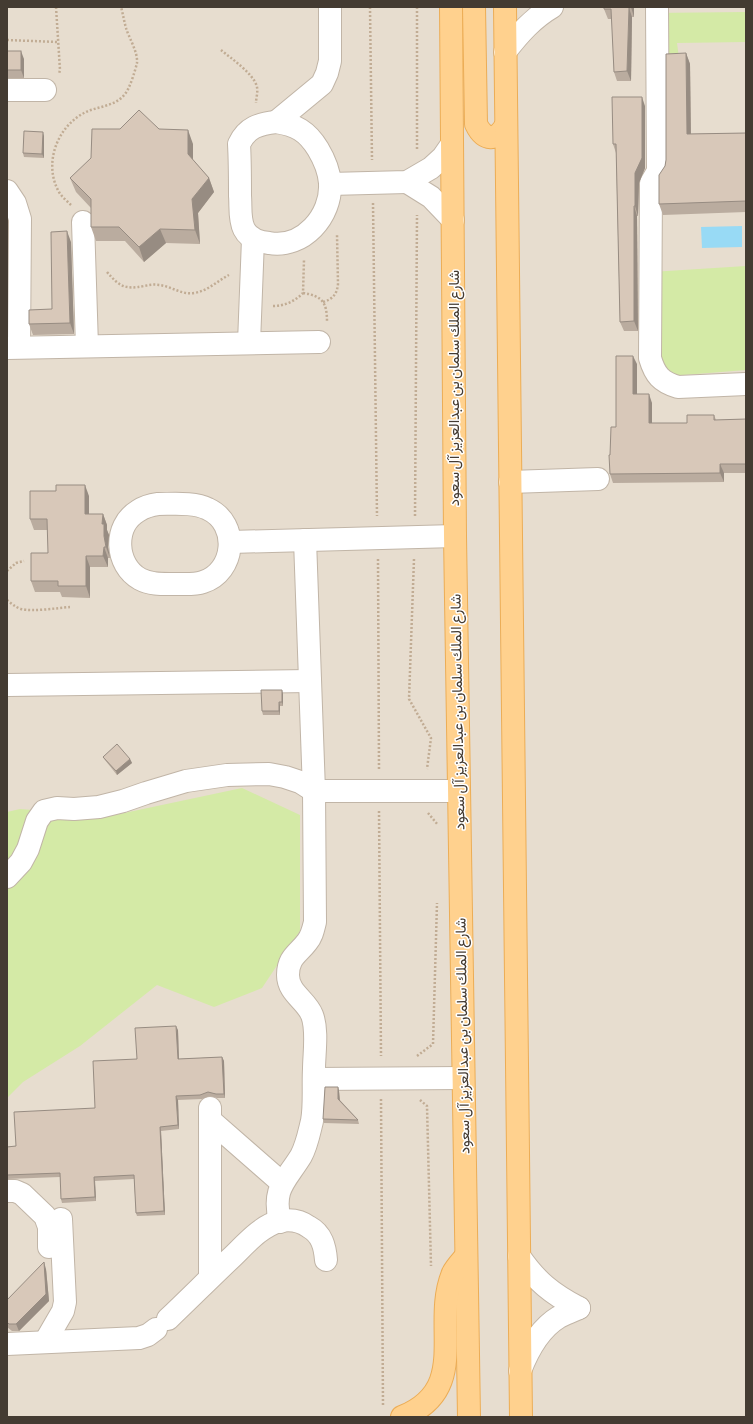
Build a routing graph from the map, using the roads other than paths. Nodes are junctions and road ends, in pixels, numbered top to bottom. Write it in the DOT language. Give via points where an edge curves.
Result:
graph roads {
  1 [pos="330,7"];
  2 [pos="452,7"];
  3 [pos="474,7"];
  4 [pos="505,7"];
  5 [pos="552,7"];
  6 [pos="656,7"];
  7 [pos="505,52"];
  8 [pos="7,90"];
  9 [pos="45,90"];
  10 [pos="276,122"];
  11 [pos="506,125"];
  12 [pos="452,144"];
  13 [pos="414,182"];
  14 [pos="330,184"];
  15 [pos="7,190"];
  16 [pos="453,220"];
  17 [pos="83,222"];
  18 [pos="253,239"];
  19 [pos="323,335"];
  20 [pos="249,343"];
  21 [pos="87,346"];
  22 [pos="13,347"];
  23 [pos="746,384"];
  24 [pos="598,479"];
  25 [pos="510,482"];
  26 [pos="455,536"];
  27 [pos="305,540"];
  28 [pos="231,542"];
  29 [pos="310,681"];
  30 [pos="7,685"];
  31 [pos="314,791"];
  32 [pos="459,791"];
  33 [pos="7,877"];
  34 [pos="463,1078"];
  35 [pos="314,1079"];
  36 [pos="282,1182"];
  37 [pos="7,1190"];
  38 [pos="61,1219"];
  39 [pos="280,1222"];
  40 [pos="63,1256"];
  41 [pos="466,1256"];
  42 [pos="519,1256"];
  43 [pos="326,1260"];
  44 [pos="210,1277"];
  45 [pos="45,1342"];
  46 [pos="7,1344"];
  47 [pos="520,1371"];
  48 [pos="392,1413"];
  49 [pos="469,1417"];
  50 [pos="521,1417"];
  1 -- 10 [label="lane" via="330,61 322,84"];
  2 -- 12 [label="main road, شارع الملك سلمان بن عبدالعزيز آل سعود"];
  3 -- 11 [label="main road" via="476,124 480,132 495,137"];
  4 -- 7 [label="main road"];
  5 -- 7 [label="lane" via="533,20"];
  6 -- 23 [label="lane" via="658,172 651,183 650,358 659,377 667,384 678,387"];
  7 -- 11 [label="main road"];
  8 -- 9 [label="lane"];
  10 -- 14 [label="lane" via="299,128 308,136 323,157"];
  10 -- 18 [label="lane" via="264,123 253,128 243,135 239,144 241,218 244,230"];
  11 -- 25 [label="main road"];
  12 -- 13 [label="lane" via="443,157"];
  12 -- 16 [label="main road, شارع الملك سلمان بن عبدالعزيز آل سعود"];
  13 -- 14 [label="lane"];
  13 -- 16 [label="lane"];
  14 -- 18 [label="lane" via="325,210 310,231 289,243 277,244"];
  15 -- 22 [label="lane" via="20,219"];
  16 -- 26 [label="main road, شارع الملك سلمان بن عبدالعزيز آل سعود"];
  17 -- 21 [label="lane"];
  18 -- 20 [label="lane"];
  19 -- 20 [label="lane"];
  20 -- 21 [label="lane"];
  21 -- 22 [label="lane"];
  24 -- 25 [label="lane"];
  25 -- 42 [label="main road"];
  26 -- 27 [label="lane"];
  26 -- 32 [label="main road, شارع الملك سلمان بن عبدالعزيز آل سعود"];
  27 -- 28 [label="lane"];
  27 -- 29 [label="lane"];
  28 -- 28 [label="lane" via="224,522 209,509 199,506 158,504 146,506 128,519 122,529 120,552 131,572 145,581 192,584 212,578 220,571 230,552"];
  29 -- 30 [label="lane"];
  29 -- 31 [label="lane"];
  31 -- 32 [label="lane"];
  31 -- 33 [label="lane" via="300,782 269,774 227,775 186,781 98,807 57,808 44,811 37,821 28,850"];
  31 -- 35 [label="lane" via="315,922 311,936 295,954 288,968 290,985 294,993 305,1003 313,1017"];
  32 -- 34 [label="main road, شارع الملك سلمان بن عبدالعزيز آل سعود"];
  34 -- 35 [label="lane"];
  34 -- 41 [label="main road, شارع الملك سلمان بن عبدالعزيز آل سعود"];
  35 -- 36 [label="lane" via="313,1116 309,1136 301,1155"];
  36 -- 39 [label="lane" via="277,1209"];
  36 -- 44 [label="lane" via="210,1114"];
  37 -- 40 [label="lane" via="22,1194 42,1212 48,1221 50,1250 56,1256"];
  38 -- 40 [label="lane"];
  39 -- 43 [label="lane" via="292,1220 313,1229 321,1238"];
  39 -- 44 [label="lane" via="252,1238"];
  40 -- 45 [label="lane" via="65,1302 63,1311"];
  41 -- 48 [label="main road" via="454,1272 449,1288 444,1372 439,1386 420,1408"];
  41 -- 49 [label="main road, شارع الملك سلمان بن عبدالعزيز آل سعود"];
  42 -- 47 [label="main road"];
  42 -- 47 [label="lane" via="538,1281 555,1295 579,1308 559,1318 541,1332 528,1350"];
  44 -- 45 [label="lane" via="162,1324 139,1338"];
  45 -- 46 [label="lane"];
  47 -- 50 [label="main road"];
}
